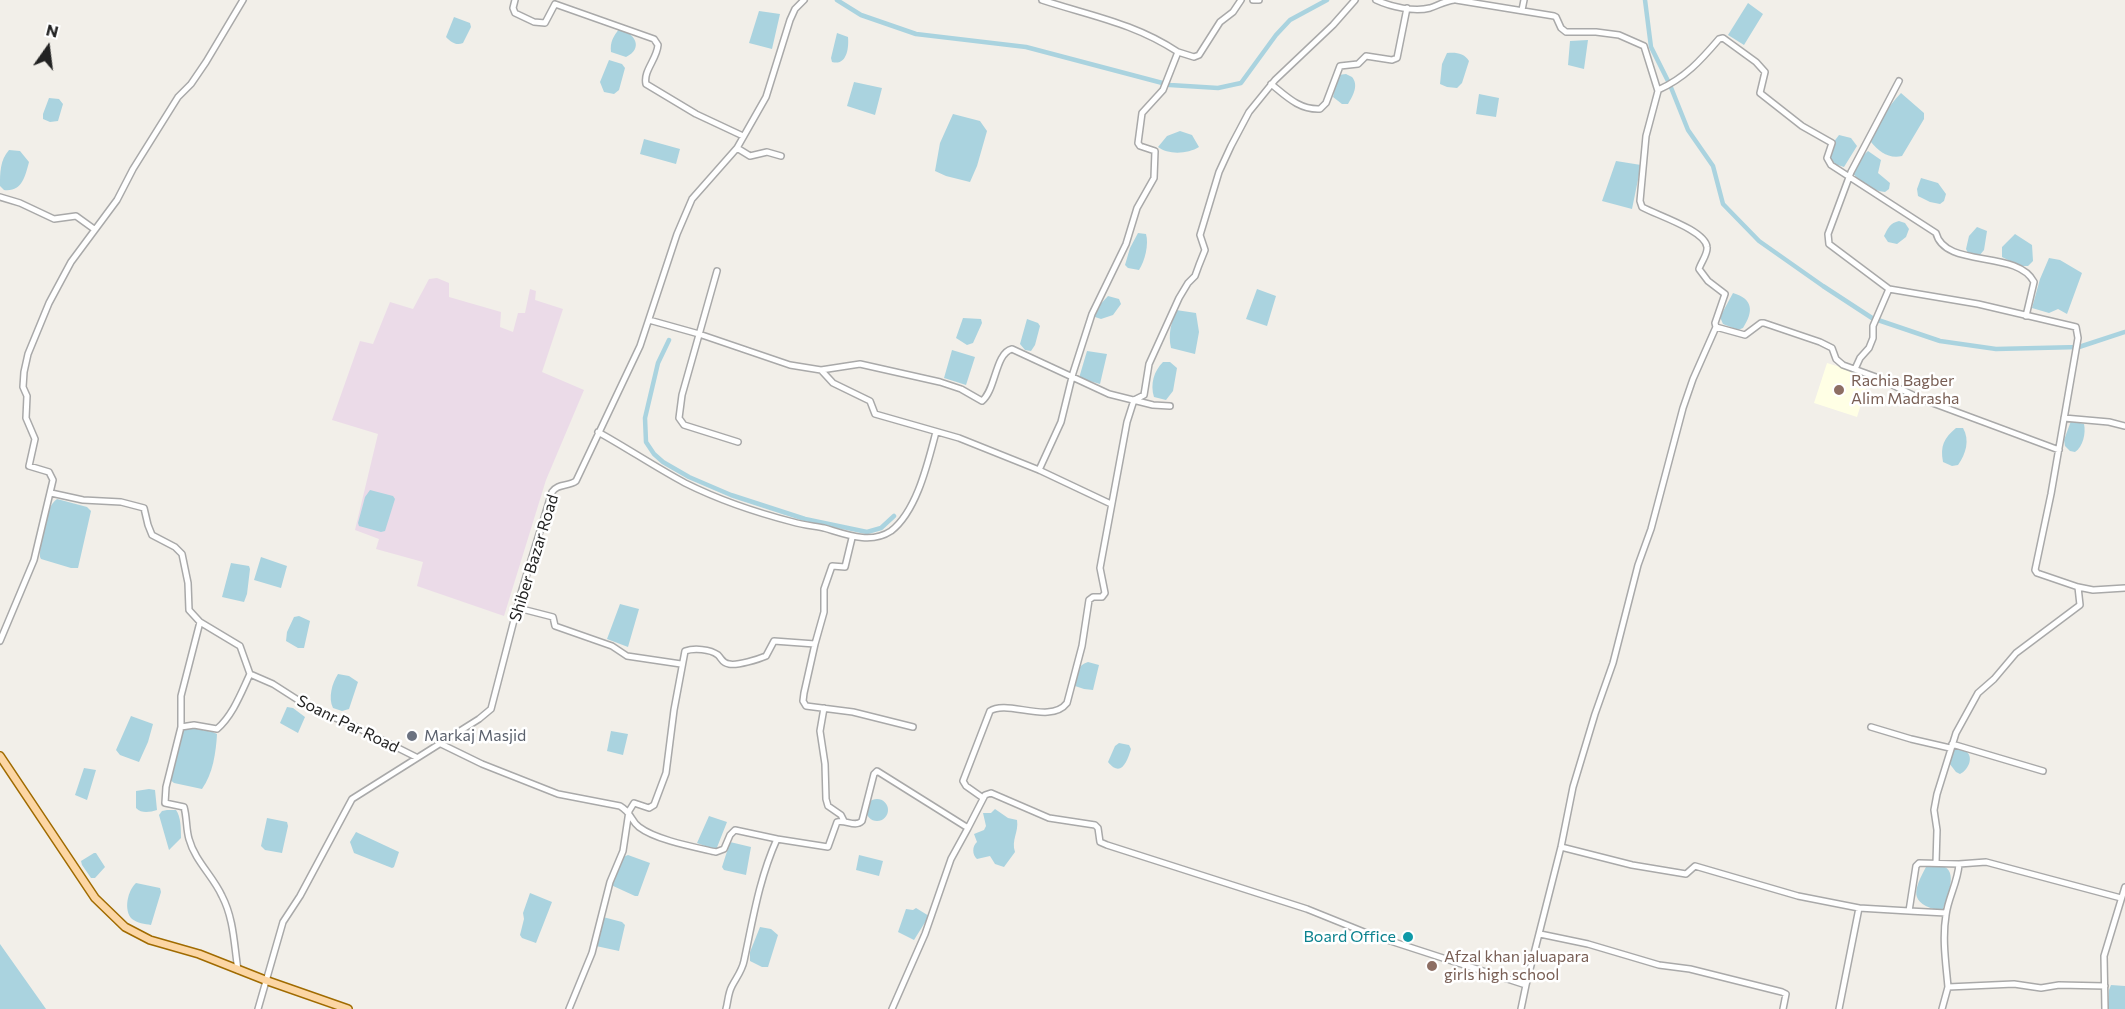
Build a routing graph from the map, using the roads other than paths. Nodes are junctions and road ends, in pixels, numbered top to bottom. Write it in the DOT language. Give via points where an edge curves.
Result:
graph roads {
  1 [pos="243,0"];
  2 [pos="515,0"];
  3 [pos="804,0"];
  4 [pos="1042,0"];
  5 [pos="1240,0"];
  6 [pos="1253,0"];
  7 [pos="1259,0"];
  8 [pos="1355,0"];
  9 [pos="1376,0"];
  10 [pos="1455,0"];
  11 [pos="1524,0"];
  12 [pos="1407,8"];
  13 [pos="1522,10"];
  14 [pos="1178,52"];
  15 [pos="1899,81"];
  16 [pos="1271,84"];
  17 [pos="1658,90"];
  18 [pos="743,136"];
  19 [pos="736,148"];
  20 [pos="781,156"];
  21 [pos="1849,177"];
  22 [pos="0,197"];
  23 [pos="94,229"];
  24 [pos="717,271"];
  25 [pos="1889,289"];
  26 [pos="2026,316"];
  27 [pos="649,320"];
  28 [pos="1716,327"];
  29 [pos="699,334"];
  30 [pos="1855,369"];
  31 [pos="822,370"];
  32 [pos="1072,376"];
  33 [pos="1134,400"];
  34 [pos="1170,406"];
  35 [pos="2064,418"];
  36 [pos="2125,426"];
  37 [pos="598,432"];
  38 [pos="936,432"];
  39 [pos="738,442"];
  40 [pos="2059,450"];
  41 [pos="1039,470"];
  42 [pos="51,493"];
  43 [pos="1111,504"];
  44 [pos="852,538"];
  45 [pos="2078,587"];
  46 [pos="2125,588"];
  47 [pos="518,608"];
  48 [pos="200,622"];
  49 [pos="0,640"];
  50 [pos="815,644"];
  51 [pos="681,664"];
  52 [pos="250,674"];
  53 [pos="824,708"];
  54 [pos="182,727"];
  55 [pos="913,727"];
  56 [pos="1871,727"];
  57 [pos="439,743"];
  58 [pos="1951,746"];
  59 [pos="0,756"];
  60 [pos="416,757"];
  61 [pos="2043,771"];
  62 [pos="983,798"];
  63 [pos="629,812"];
  64 [pos="844,821"];
  65 [pos="968,828"];
  66 [pos="777,839"];
  67 [pos="1561,847"];
  68 [pos="1936,863"];
  69 [pos="1959,864"];
  70 [pos="2125,887"];
  71 [pos="2121,898"];
  72 [pos="1859,908"];
  73 [pos="1909,911"];
  74 [pos="1946,913"];
  75 [pos="1540,934"];
  76 [pos="238,970"];
  77 [pos="265,980"];
  78 [pos="1526,985"];
  79 [pos="2106,986"];
  80 [pos="1948,987"];
  81 [pos="258,1009"];
  82 [pos="348,1009"];
  83 [pos="569,1009"];
  84 [pos="726,1009"];
  85 [pos="892,1009"];
  86 [pos="1521,1009"];
  87 [pos="1783,1009"];
  88 [pos="1839,1009"];
  89 [pos="1942,1009"];
  90 [pos="2105,1009"];
  1 -- 23 [label="street" via="206,62 178,96 117,200"];
  2 -- 18 [label="street" via="515,13 534,22 545,23 555,4 654,39 657,51 646,84"];
  3 -- 18 [label="street, Shiber Bazar Road" via="790,20 766,97"];
  4 -- 14 [label="street" via="1110,19 1152,36"];
  5 -- 14 [label="street" via="1199,55"];
  6 -- 7 [label="street"];
  8 -- 16 [label="street"];
  9 -- 12 [label="street"];
  10 -- 12 [label="street" via="1429,8"];
  10 -- 13 [label="street"];
  11 -- 13 [label="street"];
  12 -- 16 [label="street" via="1397,58 1365,56 1358,64 1340,66 1322,108 1297,104"];
  13 -- 17 [label="street" via="1556,17 1566,32 1619,35 1642,44"];
  14 -- 32 [label="street" via="1163,90 1144,110 1140,128 1139,145 1155,151 1154,178 1137,208 1126,244 1092,314"];
  15 -- 21 [label="street"];
  16 -- 33 [label="street" via="1249,112 1219,172 1200,235 1204,250 1195,276 1179,298 1149,364 1144,395"];
  17 -- 21 [label="street" via="1692,69 1723,39 1765,72 1760,93 1802,126 1832,143 1828,161"];
  17 -- 28 [label="street" via="1646,136 1640,201 1642,207 1680,224 1706,244 1700,271 1725,294"];
  18 -- 19 [label="street, Shiber Bazar Road"];
  19 -- 20 [label="street" via="750,156 767,152"];
  19 -- 27 [label="street, Shiber Bazar Road" via="692,199"];
  21 -- 25 [label="street" via="1828,234 1829,244"];
  21 -- 26 [label="street" via="1936,233 1945,247 2026,273 2034,282"];
  22 -- 23 [label="street" via="50,218 76,216"];
  23 -- 42 [label="street" via="53,296 24,372 26,418 34,439 29,466 51,474"];
  24 -- 29 [label="street"];
  25 -- 26 [label="street"];
  25 -- 30 [label="street" via="1872,329 1869,348"];
  26 -- 35 [label="street" via="2076,327 2078,338"];
  27 -- 29 [label="street"];
  27 -- 37 [label="street, Shiber Bazar Road"];
  28 -- 30 [label="street" via="1745,335 1764,322 1821,342 1833,350 1838,362"];
  28 -- 67 [label="street" via="1683,408 1613,663 1573,787"];
  29 -- 31 [label="street" via="790,365"];
  29 -- 39 [label="street" via="679,418 684,425"];
  30 -- 40 [label="street" via="1919,398"];
  31 -- 32 [label="street" via="860,364 951,385 982,401 1009,349"];
  31 -- 38 [label="street" via="833,383 870,401 875,414"];
  32 -- 33 [label="street" via="1109,394"];
  32 -- 41 [label="street" via="1061,422"];
  33 -- 34 [label="street"];
  33 -- 43 [label="street"];
  35 -- 36 [label="street"];
  35 -- 40 [label="street"];
  37 -- 44 [label="street" via="686,483 792,522"];
  37 -- 47 [label="street, Shiber Bazar Road" via="576,481 552,492"];
  38 -- 41 [label="street"];
  38 -- 44 [label="street" via="924,476 910,507 890,531 874,537"];
  40 -- 45 [label="street" via="2035,570"];
  41 -- 43 [label="street"];
  42 -- 48 [label="street" via="144,508 153,535 182,554 189,609"];
  42 -- 49 [label="street" via="34,560"];
  43 -- 62 [label="street" via="1100,568 1105,593 1089,600 1082,646 1066,703 1058,710 990,711 963,781"];
  44 -- 50 [label="street" via="845,567 832,566"];
  45 -- 46 [label="street"];
  45 -- 58 [label="street" via="2080,605 2016,653 1978,693"];
  47 -- 51 [label="street" via="553,617 555,626 612,646 627,656"];
  47 -- 57 [label="street, Shiber Bazar Road" via="490,709"];
  48 -- 52 [label="street" via="240,646"];
  48 -- 54 [label="street" via="181,696"];
  50 -- 51 [label="street" via="774,640 766,656 733,665 710,652 688,650"];
  50 -- 53 [label="street" via="803,701 811,707"];
  51 -- 63 [label="street" via="666,773 655,803 649,808 634,804"];
  52 -- 54 [label="street" via="234,708 217,729"];
  52 -- 60 [label="street, Soanr Par Road" via="312,709"];
  53 -- 55 [label="street"];
  53 -- 64 [label="street" via="820,732 825,799"];
  54 -- 76 [label="street" via="165,803 184,807 194,850 228,908"];
  56 -- 58 [label="street" via="1911,740"];
  57 -- 60 [label="street, Shiber Bazar Road"];
  57 -- 63 [label="street" via="558,794 620,806"];
  58 -- 61 [label="street"];
  58 -- 68 [label="street" via="1934,810"];
  59 -- 76 [label="main road" via="94,898 114,918 150,940"];
  60 -- 77 [label="street, Shiber Bazar Road" via="349,803 283,922"];
  62 -- 65 [label="street"];
  62 -- 78 [label="street" via="991,793 1049,818 1095,825 1100,842 1107,845"];
  63 -- 66 [label="street" via="646,832 716,852 724,849 735,830"];
  63 -- 83 [label="street" via="623,851 610,882 592,953"];
  64 -- 65 [label="street" via="862,821 877,771"];
  64 -- 66 [label="street" via="837,822 828,847"];
  65 -- 85 [label="street" via="951,859 925,934"];
  66 -- 84 [label="street" via="759,884 743,964"];
  67 -- 72 [label="street" via="1686,874 1695,866 1798,896"];
  67 -- 75 [label="street"];
  68 -- 69 [label="street"];
  68 -- 73 [label="street" via="1918,864"];
  69 -- 71 [label="street" via="1986,862"];
  69 -- 74 [label="street"];
  70 -- 71 [label="street"];
  71 -- 79 [label="street" via="2104,956"];
  72 -- 73 [label="street"];
  72 -- 88 [label="street"];
  73 -- 74 [label="street"];
  74 -- 80 [label="street"];
  75 -- 78 [label="street"];
  75 -- 87 [label="street" via="1782,992 1786,994"];
  76 -- 77 [label="main road"];
  77 -- 81 [label="street, Shiber Bazar Road"];
  77 -- 82 [label="main road"];
  78 -- 86 [label="street"];
  79 -- 80 [label="street"];
  79 -- 90 [label="street"];
  80 -- 89 [label="street"];
}
